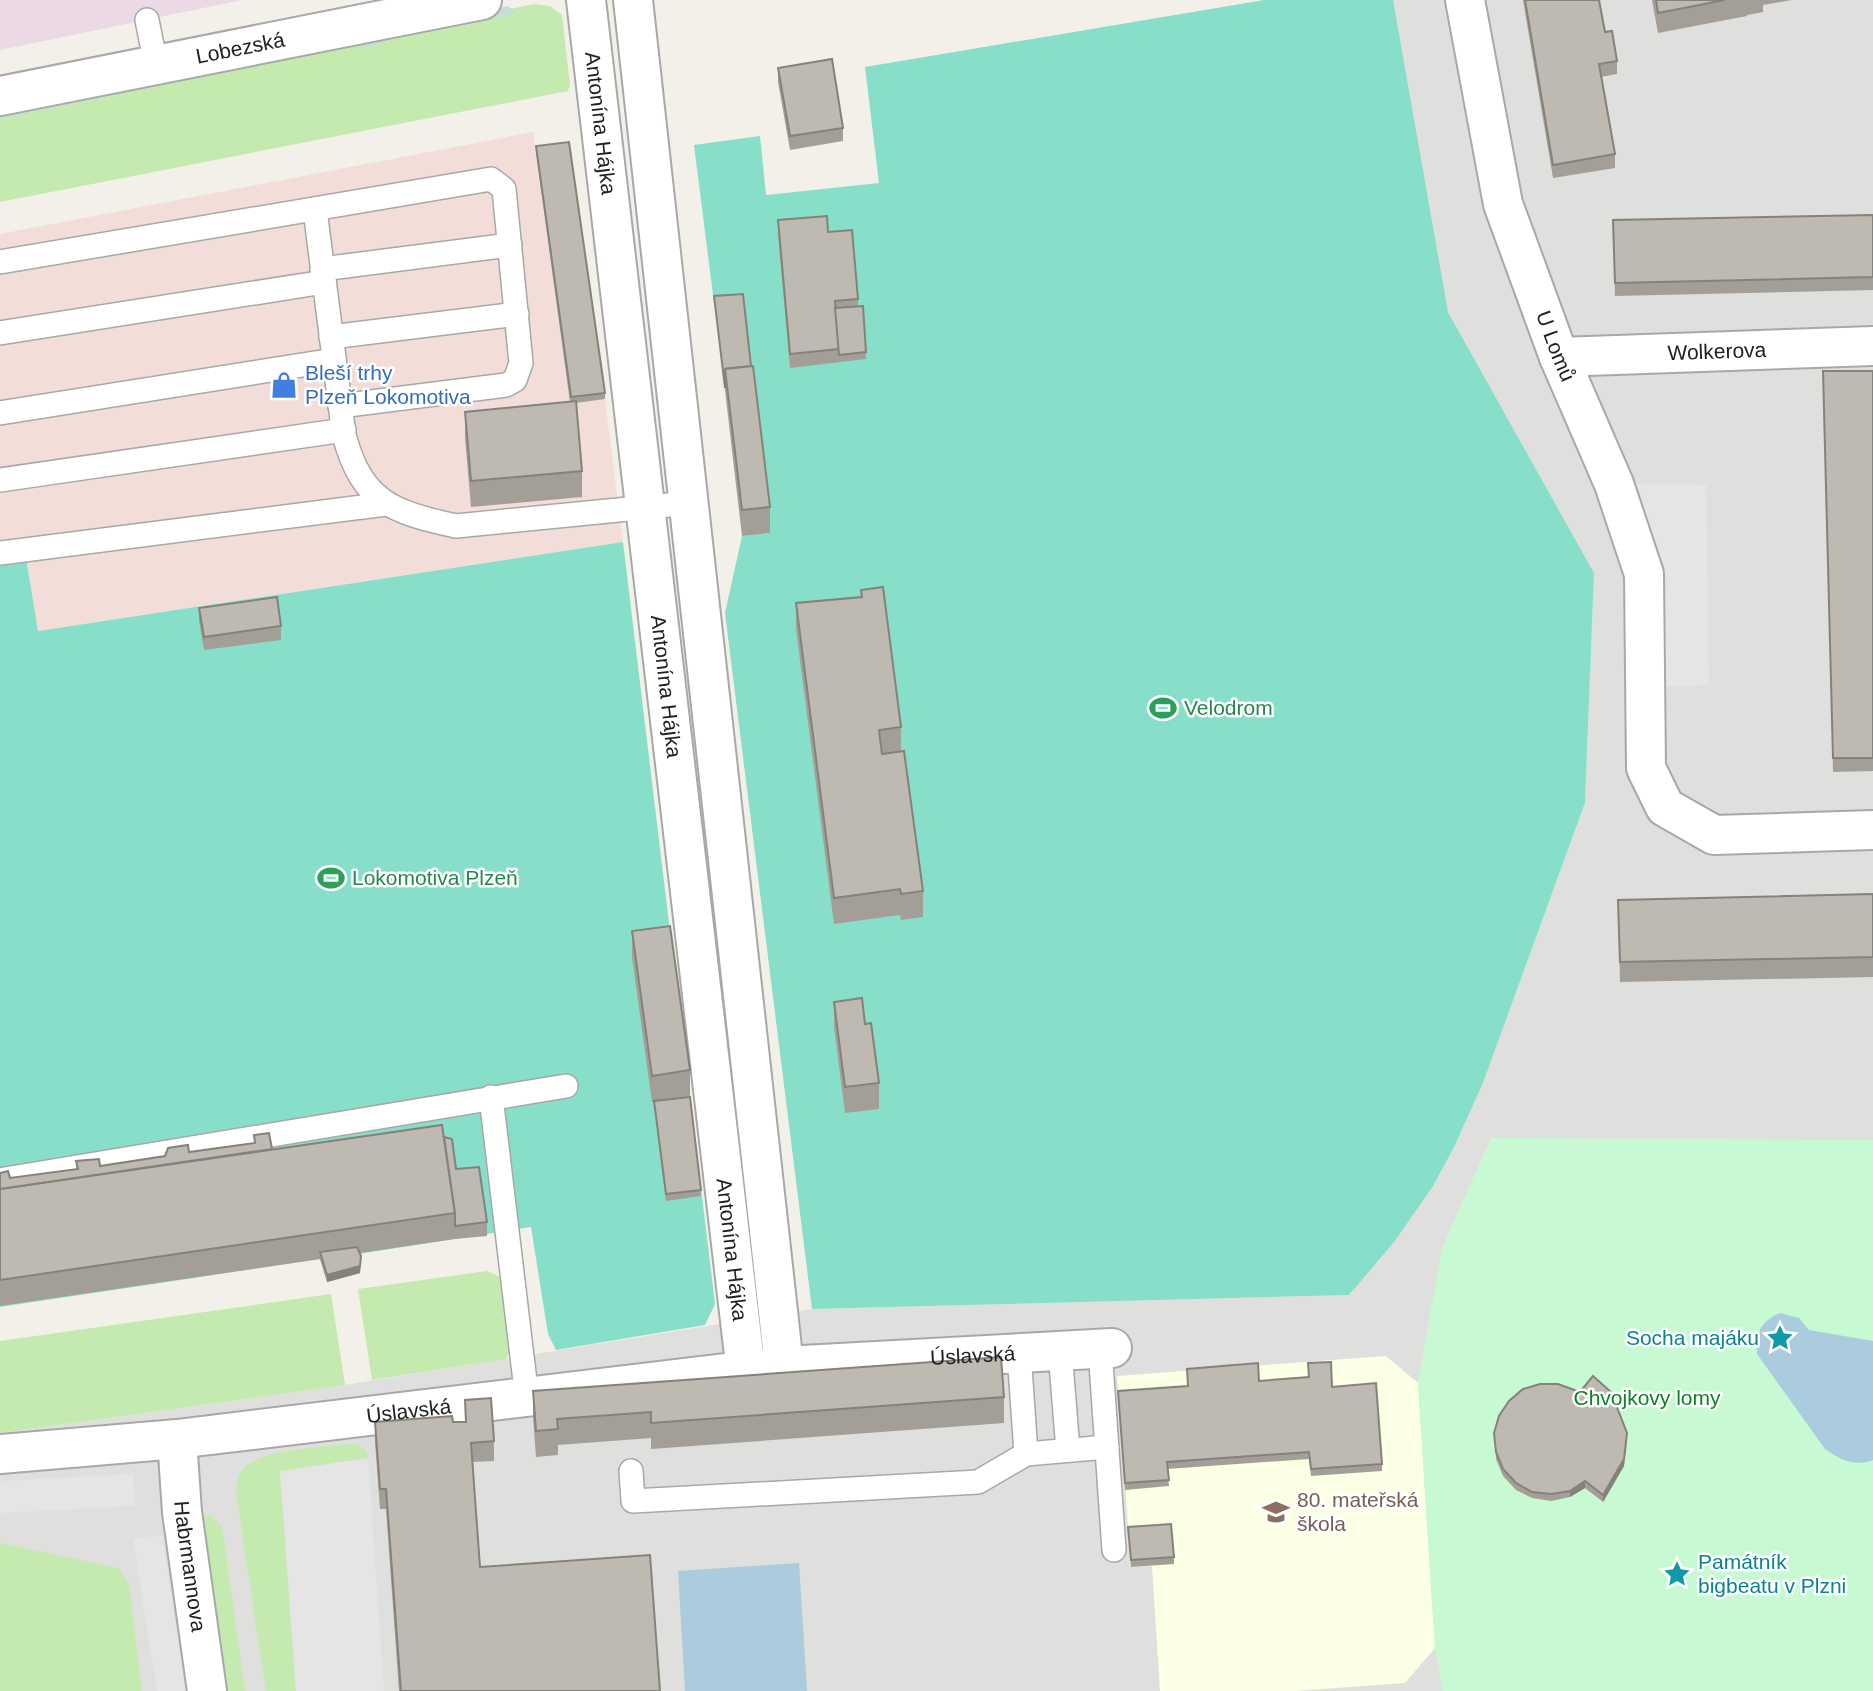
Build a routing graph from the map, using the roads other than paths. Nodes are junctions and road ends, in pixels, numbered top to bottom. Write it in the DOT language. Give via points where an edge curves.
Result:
graph roads {
  1 [pos="481,0"];
  2 [pos="586,0"];
  3 [pos="633,0"];
  4 [pos="1465,0"];
  5 [pos="147,20"];
  6 [pos="156,65"];
  7 [pos="0,96"];
  8 [pos="315,209"];
  9 [pos="510,245"];
  10 [pos="0,262"];
  11 [pos="323,276"];
  12 [pos="517,314"];
  13 [pos="0,332"];
  14 [pos="1873,346"];
  15 [pos="333,349"];
  16 [pos="1559,357"];
  17 [pos="340,406"];
  18 [pos="0,413"];
  19 [pos="344,430"];
  20 [pos="0,480"];
  21 [pos="689,503"];
  22 [pos="386,504"];
  23 [pos="645,508"];
  24 [pos="0,553"];
  25 [pos="1873,830"];
  26 [pos="566,1086"];
  27 [pos="491,1097"];
  28 [pos="0,1181"];
  29 [pos="1106,1348"];
  30 [pos="1060,1351"];
  31 [pos="1019,1353"];
  32 [pos="784,1366"];
  33 [pos="746,1372"];
  34 [pos="527,1398"];
  35 [pos="177,1439"];
  36 [pos="1107,1447"];
  37 [pos="1068,1450"];
  38 [pos="0,1454"];
  39 [pos="1026,1454"];
  40 [pos="631,1471"];
  41 [pos="1114,1550"];
  42 [pos="207,1691"];
  1 -- 6 [label="street, Lobezská"];
  2 -- 23 [label="street, Antonína Hájka"];
  3 -- 21 [label="street, Antonína Hájka"];
  4 -- 16 [label="street, U Lomů" via="1503,204"];
  5 -- 6 [label="lane"];
  6 -- 7 [label="street, Lobezská"];
  8 -- 9 [label="lane" via="491,180 504,189"];
  8 -- 10 [label="lane"];
  8 -- 11 [label="lane"];
  9 -- 11 [label="lane"];
  9 -- 12 [label="lane"];
  11 -- 13 [label="lane"];
  11 -- 15 [label="lane"];
  12 -- 15 [label="lane"];
  12 -- 17 [label="lane" via="520,373 506,385"];
  14 -- 16 [label="street, Wolkerova"];
  15 -- 17 [label="lane"];
  15 -- 18 [label="lane"];
  16 -- 25 [label="street, U Lomů" via="1614,484 1644,574 1646,768 1665,807 1714,835"];
  17 -- 19 [label="lane"];
  19 -- 20 [label="lane"];
  19 -- 22 [label="lane" via="353,466"];
  21 -- 23 [label="lane"];
  21 -- 32 [label="street, Antonína Hájka"];
  22 -- 23 [label="lane" via="456,526"];
  22 -- 24 [label="lane"];
  23 -- 33 [label="street, Antonína Hájka"];
  26 -- 27 [label="lane"];
  27 -- 28 [label="lane"];
  27 -- 34 [label="lane"];
  29 -- 30 [label="street, Úslavská"];
  29 -- 36 [label="lane"];
  30 -- 31 [label="street, Úslavská"];
  30 -- 37 [label="lane"];
  31 -- 32 [label="street, Úslavská"];
  31 -- 39 [label="lane"];
  32 -- 33 [label="street, Úslavská"];
  33 -- 34 [label="street, Úslavská"];
  34 -- 35 [label="street, Úslavská"];
  35 -- 38 [label="street, Úslavská"];
  35 -- 42 [label="street, Habrmannova" via="182,1512"];
  36 -- 37 [label="lane"];
  36 -- 41 [label="lane"];
  37 -- 39 [label="lane"];
  39 -- 40 [label="lane" via="978,1482 633,1501"];
}
